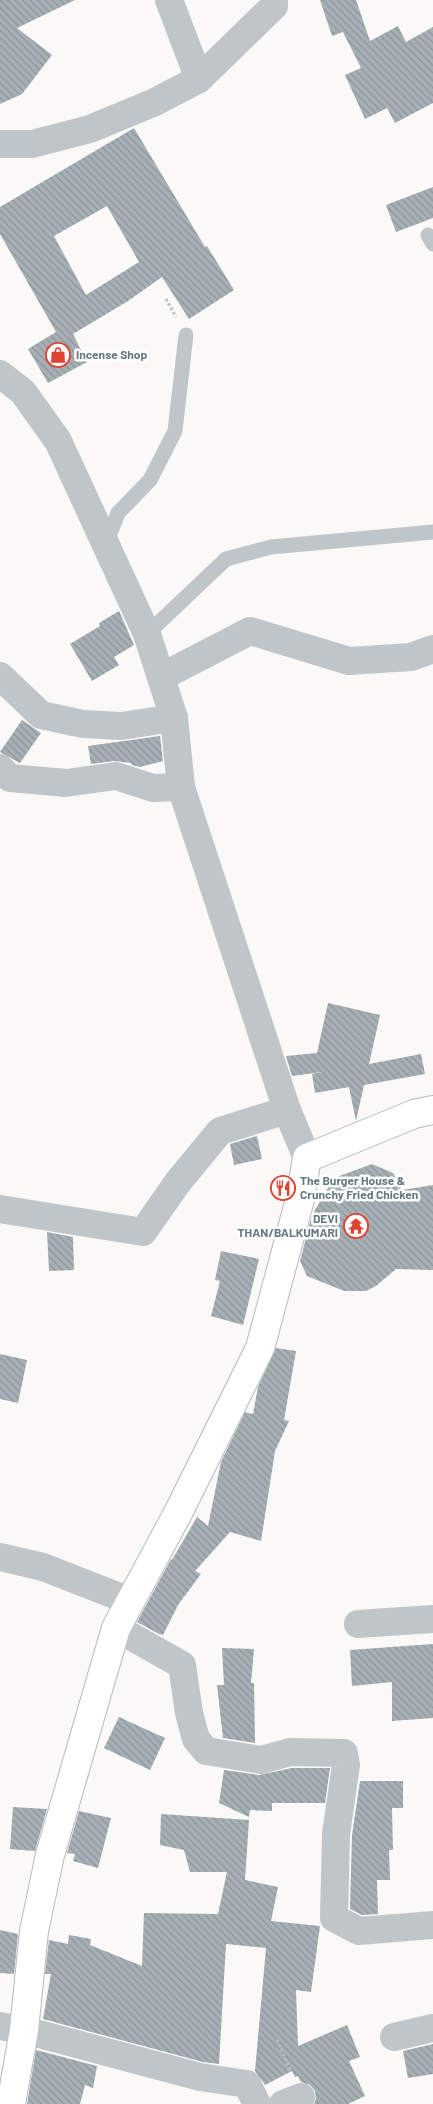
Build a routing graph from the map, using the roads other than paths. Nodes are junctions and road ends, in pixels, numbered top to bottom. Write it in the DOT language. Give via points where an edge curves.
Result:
graph roads {
  1 [pos="169,0"];
  2 [pos="274,0"];
  3 [pos="199,79"];
  4 [pos="0,144"];
  5 [pos="186,335"];
  6 [pos="0,374"];
  7 [pos="433,532"];
  8 [pos="106,544"];
  9 [pos="147,634"];
  10 [pos="433,649"];
  11 [pos="0,676"];
  12 [pos="162,677"];
  13 [pos="174,718"];
  14 [pos="0,768"];
  15 [pos="181,787"];
  16 [pos="287,1110"];
  17 [pos="433,1110"];
  18 [pos="307,1158"];
  19 [pos="0,1208"];
  20 [pos="0,1558"];
  21 [pos="130,1601"];
  22 [pos="433,1619"];
  23 [pos="358,1624"];
  24 [pos="116,1628"];
  25 [pos="433,1925"];
  26 [pos="12,2028"];
  27 [pos="433,2028"];
  28 [pos="394,2037"];
  29 [pos="11,2104"];
  30 [pos="257,2104"];
  1 -- 3 [label="street"];
  2 -- 3 [label="street" via="274,6"];
  3 -- 4 [label="street" via="155,102 90,129 32,144"];
  5 -- 8 [label="lane" via="175,431 150,480 118,513"];
  6 -- 8 [label="street" via="23,392 58,441"];
  7 -- 9 [label="lane" via="271,547 226,559"];
  8 -- 9 [label="street"];
  9 -- 12 [label="street"];
  10 -- 12 [label="street" via="411,657 349,661 250,631"];
  11 -- 13 [label="street" via="41,715 83,724 121,726"];
  12 -- 13 [label="street"];
  13 -- 15 [label="street"];
  14 -- 15 [label="street" via="10,778 66,783 116,776 153,788"];
  15 -- 16 [label="street"];
  16 -- 18 [label="street"];
  16 -- 19 [label="street" via="220,1131 143,1232"];
  17 -- 18 [label="main road" via="414,1114"];
  18 -- 21 [label="main road" via="300,1199 260,1348"];
  20 -- 21 [label="street" via="43,1567"];
  21 -- 24 [label="main road"];
  22 -- 23 [label="street"];
  24 -- 25 [label="street" via="182,1665 196,1739 206,1751 261,1760 290,1752 344,1754 346,1764 336,1834 334,1918 359,1931"];
  24 -- 26 [label="main road" via="50,1855"];
  26 -- 29 [label="main road"];
  26 -- 30 [label="street" via="200,2077 247,2084"];
  27 -- 28 [label="street"];
}
